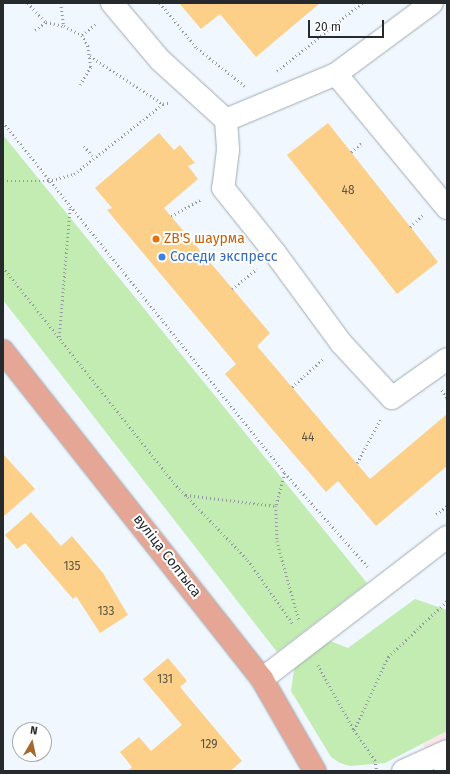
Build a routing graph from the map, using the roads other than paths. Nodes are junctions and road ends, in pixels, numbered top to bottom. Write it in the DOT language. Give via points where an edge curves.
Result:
graph roads {
  1 [pos="112,3"];
  2 [pos="432,3"];
  3 [pos="336,74"];
  4 [pos="226,120"];
  5 [pos="447,208"];
  6 [pos="3,351"];
  7 [pos="447,358"];
  8 [pos="447,537"];
  9 [pos="262,679"];
  10 [pos="447,750"];
  11 [pos="315,771"];
  12 [pos="402,771"];
  1 -- 4 [label="lane" via="160,60"];
  2 -- 3 [label="lane"];
  3 -- 4 [label="lane"];
  3 -- 5 [label="lane"];
  4 -- 7 [label="lane" via="228,150 223,188 275,253 340,343 392,398"];
  6 -- 9 [label="main road, вуліца Солтыса"];
  8 -- 9 [label="lane"];
  9 -- 11 [label="main road, вуліца Солтыса"];
  10 -- 12 [label="lane"];
}
